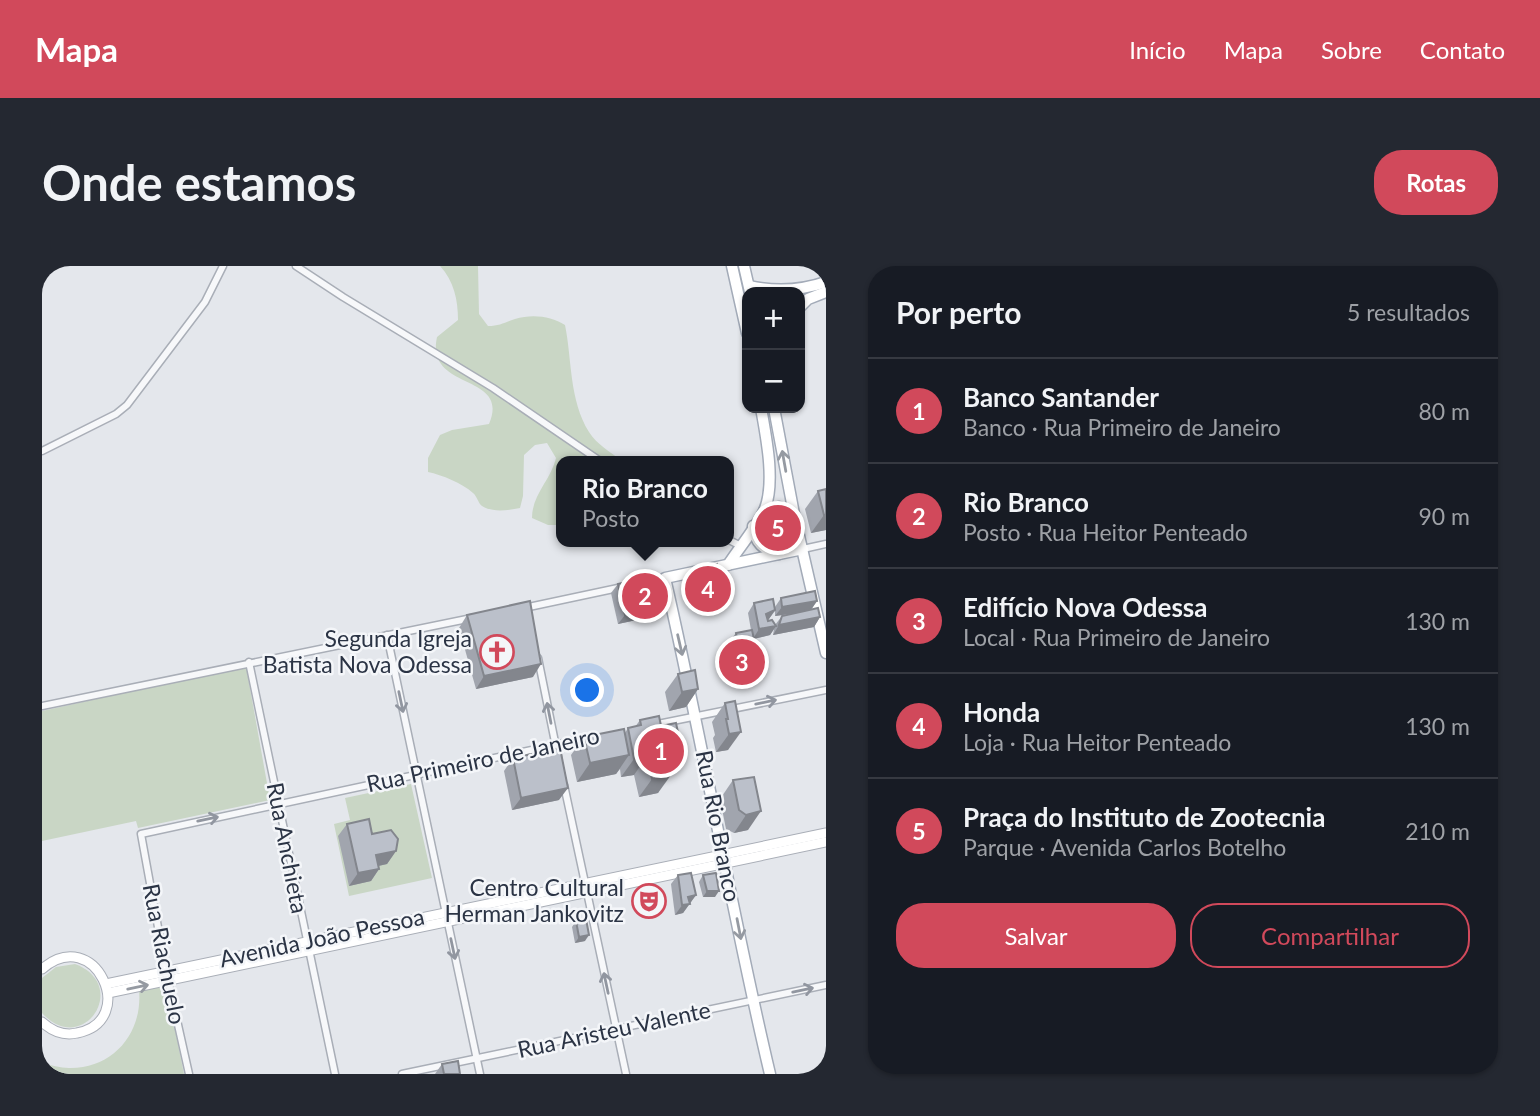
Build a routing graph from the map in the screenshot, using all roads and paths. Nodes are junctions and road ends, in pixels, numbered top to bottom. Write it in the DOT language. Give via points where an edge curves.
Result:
graph roads {
  1 [pos="223,266"];
  2 [pos="296,266"];
  3 [pos="732,266"];
  4 [pos="744,266"];
  5 [pos="826,282"];
  6 [pos="749,287"];
  7 [pos="805,288"];
  8 [pos="826,292"];
  9 [pos="805,302"];
  10 [pos="742,311"];
  11 [pos="762,413"];
  12 [pos="775,413"];
  13 [pos="42,451"];
  14 [pos="593,456"];
  15 [pos="764,511"];
  16 [pos="794,514"];
  17 [pos="754,526"];
  18 [pos="800,534"];
  19 [pos="734,542"];
  20 [pos="826,544"];
  21 [pos="741,546"];
  22 [pos="803,550"];
  23 [pos="781,554"];
  24 [pos="728,565"];
  25 [pos="665,578"];
  26 [pos="528,607"];
  27 [pos="515,610"];
  28 [pos="477,617"];
  29 [pos="530,620"];
  30 [pos="387,635"];
  31 [pos="536,645"];
  32 [pos="826,653"];
  33 [pos="249,662"];
  34 [pos="826,690"];
  35 [pos="42,706"];
  36 [pos="697,717"];
  37 [pos="645,727"];
  38 [pos="597,736"];
  39 [pos="555,745"];
  40 [pos="561,770"];
  41 [pos="416,774"];
  42 [pos="564,782"];
  43 [pos="279,804"];
  44 [pos="826,833"];
  45 [pos="141,834"];
  46 [pos="826,842"];
  47 [pos="757,851"];
  48 [pos="724,858"];
  49 [pos="587,888"];
  50 [pos="446,918"];
  51 [pos="307,946"];
  52 [pos="42,969"];
  53 [pos="167,975"];
  54 [pos="826,985"];
  55 [pos="107,989"];
  56 [pos="752,1001"];
  57 [pos="42,1022"];
  58 [pos="616,1029"];
  59 [pos="477,1059"];
  60 [pos="189,1074"];
  61 [pos="335,1074"];
  62 [pos="402,1074"];
  63 [pos="480,1074"];
  64 [pos="626,1074"];
  65 [pos="770,1074"];
  1 -- 13 [label="street" via="205,302 127,405"];
  2 -- 14 [label="street" via="493,388"];
  3 -- 10 [label="main road"];
  4 -- 6 [label="main road"];
  5 -- 7 [label="main road"];
  8 -- 9 [label="main road"];
  11 -- 15 [label="main road" via="769,466"];
  16 -- 12 [label="main road, one-way"];
  15 -- 16 [label="main road" via="779,507"];
  15 -- 17 [label="main road"];
  16 -- 18 [label="main road"];
  17 -- 21 [label="main road"];
  17 -- 23 [label="main road" via="759,545"];
  18 -- 22 [label="main road"];
  18 -- 23 [label="main road" via="792,548"];
  19 -- 21 [label="street"];
  20 -- 22 [label="street"];
  21 -- 24 [label="main road"];
  22 -- 23 [label="main road"];
  22 -- 32 [label="main road"];
  23 -- 24 [label="main road"];
  24 -- 25 [label="main road"];
  25 -- 26 [label="street"];
  25 -- 36 [label="main road, Rua Rio Branco, one-way"];
  26 -- 27 [label="street"];
  26 -- 29 [label="street"];
  28 -- 30 [label="street"];
  30 -- 33 [label="street"];
  30 -- 41 [label="street, one-way"];
  39 -- 31 [label="street, one-way"];
  33 -- 35 [label="street"];
  33 -- 43 [label="street, Rua Anchieta"];
  36 -- 34 [label="street, one-way"];
  36 -- 37 [label="street"];
  36 -- 48 [label="main road, Rua Rio Branco"];
  38 -- 39 [label="street, Rua Primeiro de Janeiro"];
  39 -- 40 [label="street"];
  39 -- 41 [label="street, Rua Primeiro de Janeiro"];
  41 -- 43 [label="street, Rua Primeiro de Janeiro"];
  41 -- 50 [label="street"];
  42 -- 49 [label="street"];
  45 -- 43 [label="street, Rua Primeiro de Janeiro, one-way"];
  43 -- 51 [label="street, Rua Anchieta"];
  44 -- 47 [label="main road, Avenida João Pessoa"];
  45 -- 53 [label="street, Rua Riachuelo"];
  46 -- 47 [label="main road, Avenida João Pessoa"];
  47 -- 48 [label="main road, Avenida João Pessoa"];
  48 -- 49 [label="main road, Avenida João Pessoa"];
  48 -- 56 [label="main road, Rua Rio Branco, one-way"];
  49 -- 50 [label="main road, Avenida João Pessoa"];
  58 -- 49 [label="street, one-way"];
  50 -- 51 [label="main road, Avenida João Pessoa"];
  50 -- 59 [label="street, one-way"];
  51 -- 53 [label="main road, Avenida João Pessoa"];
  51 -- 61 [label="street, Rua Anchieta"];
  52 -- 55 [label="main road" via="55,960 76,958 95,967"];
  53 -- 55 [label="main road, Avenida João Pessoa"];
  53 -- 60 [label="street, Rua Riachuelo"];
  56 -- 54 [label="street, Rua Aristeu Valente, one-way"];
  55 -- 57 [label="main road" via="103,1015 86,1030 62,1033"];
  56 -- 58 [label="street, Rua Aristeu Valente"];
  56 -- 65 [label="main road, Rua Rio Branco"];
  58 -- 59 [label="street, Rua Aristeu Valente"];
  58 -- 64 [label="street"];
  59 -- 62 [label="street, Rua Aristeu Valente"];
  59 -- 63 [label="street"];
}
